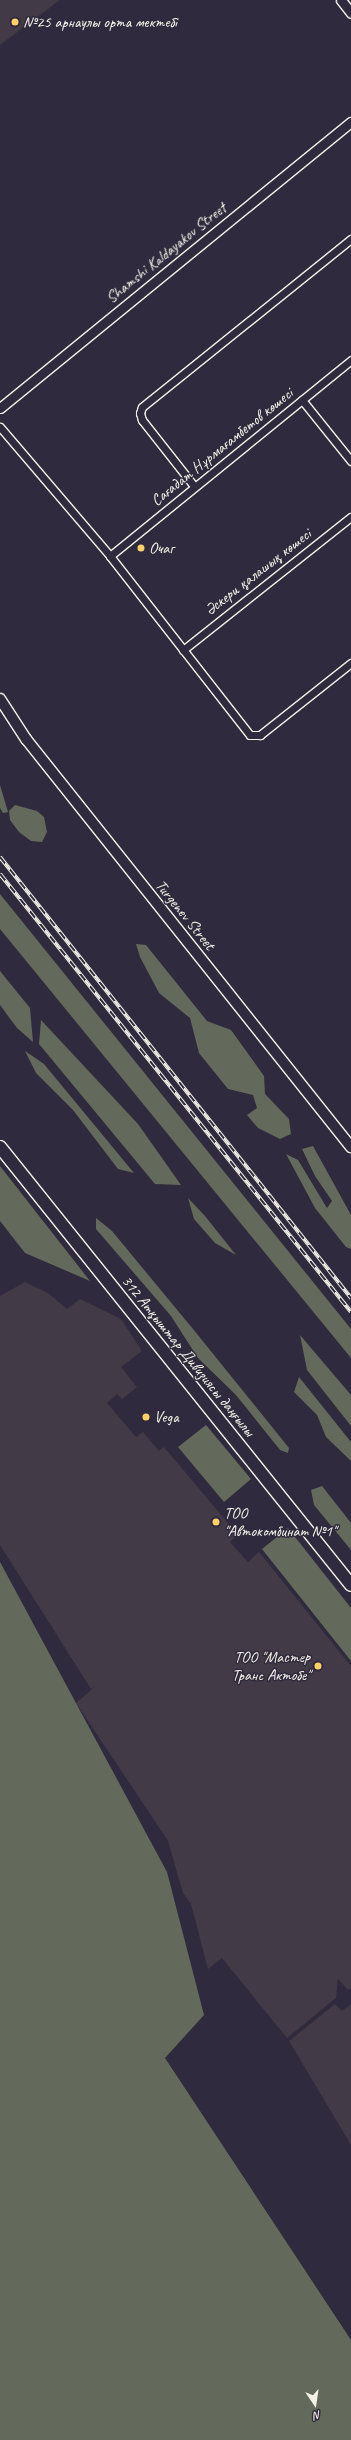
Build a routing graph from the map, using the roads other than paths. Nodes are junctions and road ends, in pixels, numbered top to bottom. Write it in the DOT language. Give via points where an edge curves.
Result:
graph roads {
  1 [pos="341,0"];
  2 [pos="351,13"];
  3 [pos="351,122"];
  4 [pos="351,239"];
  5 [pos="351,360"];
  6 [pos="302,400"];
  7 [pos="0,408"];
  8 [pos="0,427"];
  9 [pos="351,461"];
  10 [pos="194,486"];
  11 [pos="351,517"];
  12 [pos="110,556"];
  13 [pos="183,650"];
  14 [pos="351,663"];
  15 [pos="0,699"];
  16 [pos="0,1147"];
  17 [pos="351,1148"];
  18 [pos="351,1585"];
  1 -- 2 [label="street"];
  3 -- 7 [label="street, Shamshi Kaldayakov Street"];
  4 -- 10 [label="street" via="142,407 142,420"];
  5 -- 6 [label="street, Сағадат Нұрмағамбетов көшесі"];
  6 -- 9 [label="street"];
  6 -- 10 [label="street, Сағадат Нұрмағамбетов көшесі"];
  8 -- 12 [label="street"];
  10 -- 12 [label="street, Сағадат Нұрмағамбетов көшесі"];
  11 -- 13 [label="street, Әскери қалашық көшесі"];
  12 -- 13 [label="street"];
  13 -- 14 [label="street" via="250,734 255,736"];
  15 -- 17 [label="main road, Turgenev Street" via="26,739"];
  16 -- 18 [label="highway, 312 Атқыштар Дивизиясы даңғылы"];
}
